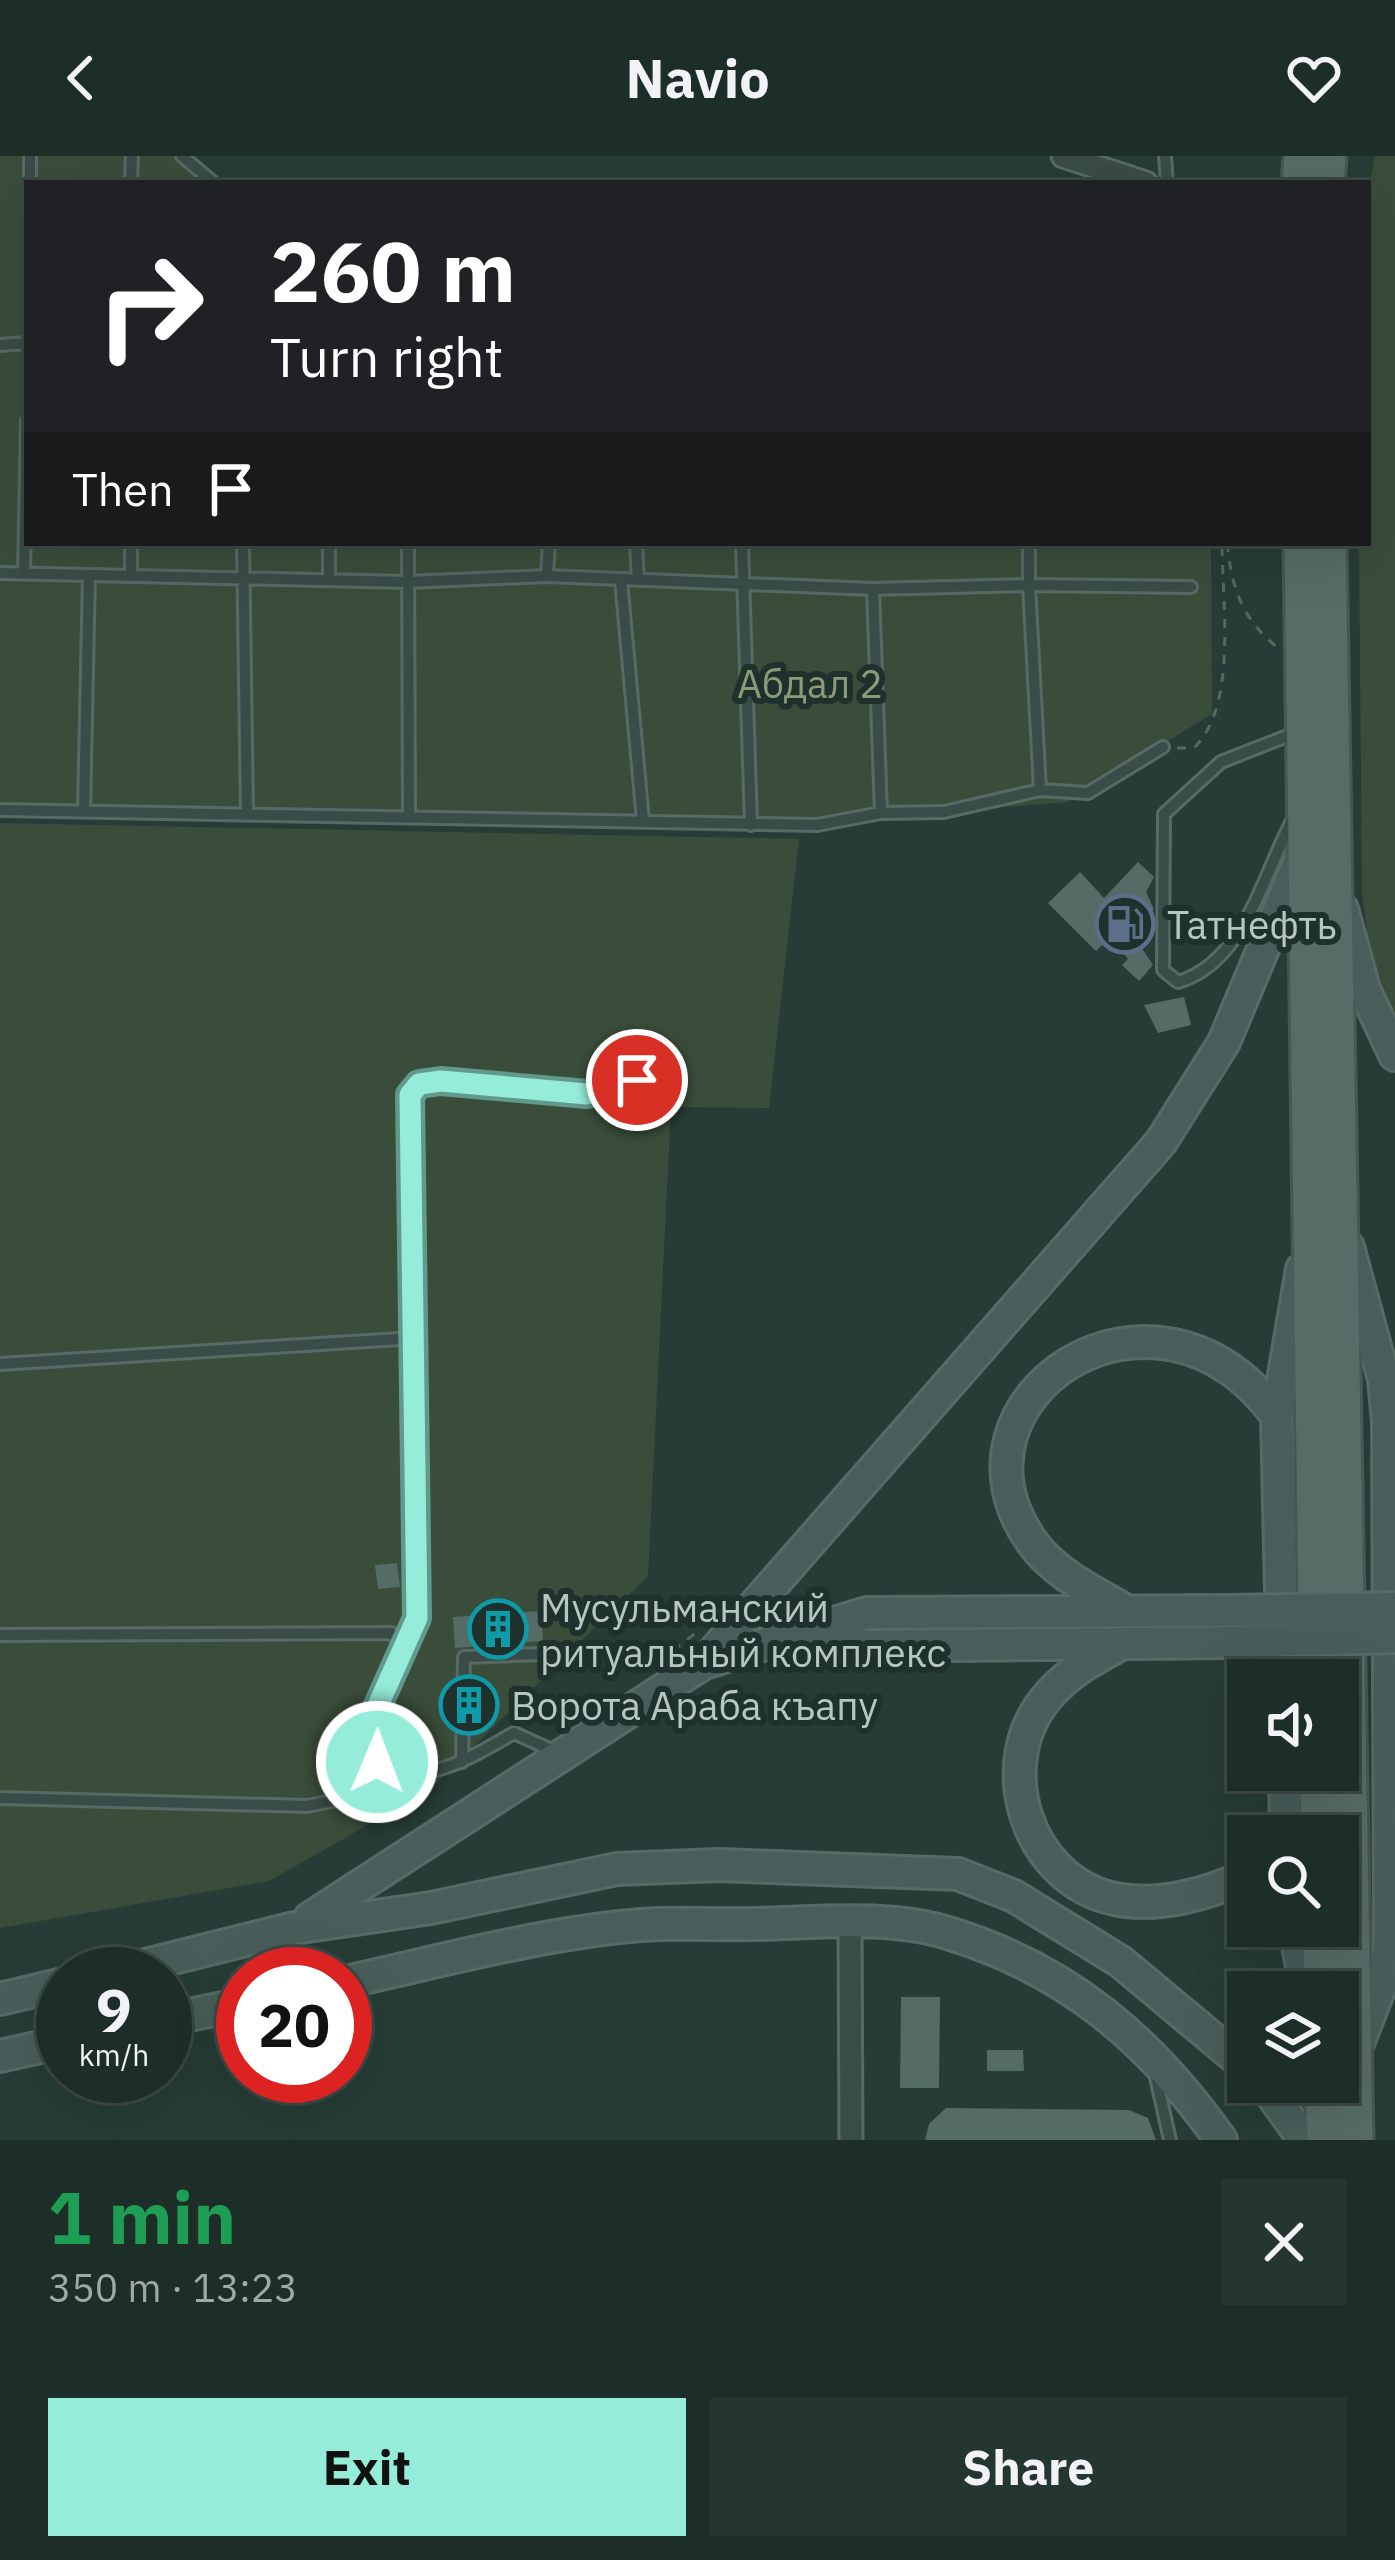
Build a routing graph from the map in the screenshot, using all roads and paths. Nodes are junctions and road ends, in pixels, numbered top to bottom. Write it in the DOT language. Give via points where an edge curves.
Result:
graph roads {
  1 [pos="182,156"];
  2 [pos="1063,156"];
  3 [pos="210,180"];
  4 [pos="1137,180"];
  5 [pos="25,546"];
  6 [pos="131,546"];
  7 [pos="243,546"];
  8 [pos="329,546"];
  9 [pos="408,546"];
  10 [pos="549,546"];
  11 [pos="636,546"];
  12 [pos="742,546"];
  13 [pos="1029,546"];
  14 [pos="1224,546"];
  15 [pos="1225,546"];
  16 [pos="1301,546"];
  17 [pos="1329,546"];
  18 [pos="0,573"];
  19 [pos="24,573"];
  20 [pos="89,574"];
  21 [pos="244,574"];
  22 [pos="131,575"];
  23 [pos="547,576"];
  24 [pos="328,580"];
  25 [pos="621,580"];
  26 [pos="638,580"];
  27 [pos="409,581"];
  28 [pos="743,584"];
  29 [pos="1029,585"];
  30 [pos="1191,587"];
  31 [pos="873,589"];
  32 [pos="1303,669"];
  33 [pos="1303,730"];
  34 [pos="1163,747"];
  35 [pos="1040,790"];
  36 [pos="1303,800"];
  37 [pos="0,810"];
  38 [pos="84,812"];
  39 [pos="247,812"];
  40 [pos="881,813"];
  41 [pos="410,817"];
  42 [pos="643,821"];
  43 [pos="751,826"];
  44 [pos="1302,856"];
  45 [pos="1334,881"];
  46 [pos="1395,1055"];
  47 [pos="637,1080"];
  48 [pos="1339,1212"];
  49 [pos="1309,1239"];
  50 [pos="415,1338"];
  51 [pos="0,1364"];
  52 [pos="1390,1365"];
  53 [pos="1276,1416"];
  54 [pos="1395,1608"];
  55 [pos="1126,1610"];
  56 [pos="710,1621"];
  57 [pos="1229,1626"];
  58 [pos="0,1635"];
  59 [pos="1395,1637"];
  60 [pos="784,1640"];
  61 [pos="1124,1643"];
  62 [pos="404,1646"];
  63 [pos="540,1654"];
  64 [pos="1282,1659"];
  65 [pos="1316,1659"];
  66 [pos="704,1663"];
  67 [pos="656,1664"];
  68 [pos="565,1756"];
  69 [pos="462,1762"];
  70 [pos="390,1770"];
  71 [pos="0,1798"];
  72 [pos="1227,1882"];
  73 [pos="850,1922"];
  74 [pos="294,1928"];
  75 [pos="192,1953"];
  76 [pos="1353,1971"];
  77 [pos="372,1977"];
  78 [pos="1391,1986"];
  79 [pos="36,1990"];
  80 [pos="0,1999"];
  81 [pos="1359,2042"];
  82 [pos="36,2048"];
  83 [pos="1150,2049"];
  84 [pos="1227,2050"];
  85 [pos="0,2056"];
  86 [pos="1278,2103"];
  87 [pos="1323,2103"];
  88 [pos="1355,2103"];
  89 [pos="850,2140"];
  90 [pos="1170,2140"];
  91 [pos="1221,2140"];
  92 [pos="1304,2140"];
  93 [pos="1324,2140"];
  94 [pos="1356,2140"];
  1 -- 3 [label="lane"];
  2 -- 4 [label="street"];
  5 -- 19 [label="lane"];
  6 -- 22 [label="lane"];
  7 -- 21 [label="lane"];
  8 -- 24 [label="lane"];
  9 -- 27 [label="lane"];
  10 -- 23 [label="lane"];
  11 -- 26 [label="lane"];
  12 -- 28 [label="lane"];
  13 -- 29 [label="lane"];
  14 -- 34 [label="path" via="1222,703 1194,748"];
  15 -- 32 [label="path" via="1238,602 1256,631"];
  16 -- 32 [label="main road"];
  17 -- 45 [label="main road"];
  18 -- 19 [label="lane"];
  19 -- 20 [label="lane"];
  20 -- 22 [label="lane"];
  20 -- 38 [label="lane"];
  21 -- 22 [label="lane"];
  21 -- 24 [label="lane"];
  21 -- 39 [label="lane"];
  23 -- 25 [label="lane"];
  23 -- 27 [label="lane"];
  24 -- 27 [label="lane"];
  25 -- 26 [label="lane"];
  25 -- 42 [label="lane"];
  26 -- 28 [label="lane"];
  27 -- 41 [label="lane"];
  28 -- 31 [label="lane"];
  28 -- 43 [label="lane"];
  29 -- 30 [label="lane"];
  29 -- 31 [label="lane"];
  29 -- 35 [label="lane"];
  31 -- 40 [label="lane"];
  32 -- 33 [label="main road"];
  33 -- 36 [label="main road"];
  33 -- 36 [label="lane" via="1220,762 1164,814 1163,970 1178,982 1203,974 1233,943"];
  34 -- 35 [label="lane" via="1088,793"];
  35 -- 40 [label="lane" via="944,812"];
  36 -- 44 [label="main road"];
  37 -- 38 [label="lane"];
  38 -- 39 [label="lane"];
  39 -- 41 [label="lane"];
  40 -- 43 [label="lane"];
  41 -- 42 [label="lane"];
  42 -- 43 [label="lane"];
  44 -- 49 [label="main road"];
  44 -- 66 [label="main road" via="1224,1042 1161,1142"];
  45 -- 46 [label="main road" via="1364,989"];
  45 -- 48 [label="main road"];
  47 -- 50 [label="lane" via="587,1094 489,1082 419,1084 410,1095"];
  48 -- 52 [label="main road"];
  48 -- 76 [label="main road"];
  49 -- 53 [label="main road"];
  49 -- 65 [label="main road"];
  50 -- 51 [label="lane"];
  50 -- 62 [label="lane" via="417,1618"];
  52 -- 78 [label="main road"];
  53 -- 55 [label="main road" via="1229,1364 1148,1342 1085,1353 1033,1393 1011,1447 1017,1514 1054,1566"];
  53 -- 64 [label="main road"];
  54 -- 57 [label="main road, bridge"];
  55 -- 57 [label="main road"];
  55 -- 60 [label="main road" via="867,1613"];
  56 -- 67 [label="path"];
  57 -- 59 [label="main road, bridge"];
  57 -- 61 [label="main road"];
  58 -- 62 [label="lane" via="392,1633"];
  60 -- 61 [label="main road"];
  60 -- 66 [label="main road"];
  61 -- 72 [label="main road" via="1077,1667 1029,1724 1020,1795 1034,1837 1053,1866 1110,1898 1179,1898"];
  62 -- 70 [label="lane" via="369,1737 377,1762"];
  63 -- 69 [label="lane" via="464,1657"];
  66 -- 68 [label="main road"];
  68 -- 69 [label="lane" via="514,1733"];
  68 -- 74 [label="main road"];
  69 -- 70 [label="lane" via="433,1772"];
  70 -- 71 [label="lane" via="358,1796 308,1806"];
  73 -- 77 [label="main road" via="620,1928"];
  73 -- 83 [label="main road" via="950,1934 1054,1976"];
  73 -- 89 [label="street"];
  74 -- 75 [label="main road"];
  74 -- 84 [label="main road" via="653,1866 958,1874 1014,1896 1121,1962"];
  78 -- 81 [label="main road"];
  79 -- 80 [label="main road"];
  82 -- 85 [label="main road"];
  83 -- 90 [label="lane"];
  83 -- 91 [label="main road"];
  86 -- 92 [label="main road"];
  87 -- 93 [label="main road"];
  88 -- 94 [label="main road"];
}
